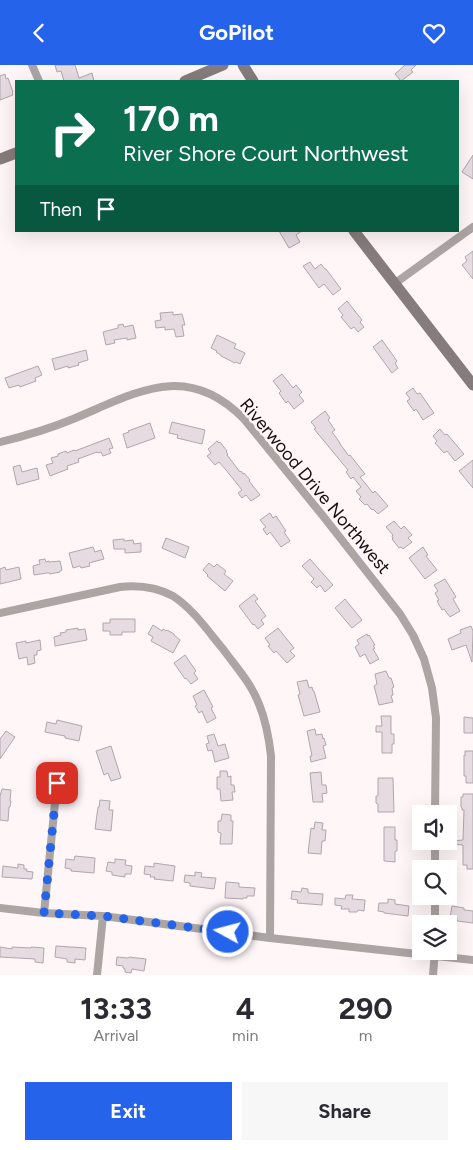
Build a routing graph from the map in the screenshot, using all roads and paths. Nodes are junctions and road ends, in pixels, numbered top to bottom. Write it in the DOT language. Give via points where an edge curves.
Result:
graph roads {
  1 [pos="32,65"];
  2 [pos="223,65"];
  3 [pos="243,65"];
  4 [pos="39,80"];
  5 [pos="187,80"];
  6 [pos="253,80"];
  7 [pos="15,153"];
  8 [pos="0,159"];
  9 [pos="473,227"];
  10 [pos="355,232"];
  11 [pos="394,284"];
  12 [pos="473,385"];
  13 [pos="0,442"];
  14 [pos="0,613"];
  15 [pos="57,783"];
  16 [pos="435,805"];
  17 [pos="0,908"];
  18 [pos="44,913"];
  19 [pos="103,916"];
  20 [pos="270,938"];
  21 [pos="412,952"];
  22 [pos="457,957"];
  23 [pos="434,960"];
  24 [pos="473,960"];
  25 [pos="97,975"];
  26 [pos="433,975"];
  1 -- 4 [label="street"];
  2 -- 5 [label="street"];
  3 -- 6 [label="street"];
  7 -- 8 [label="street"];
  9 -- 11 [label="street"];
  10 -- 11 [label="street"];
  11 -- 12 [label="street"];
  13 -- 16 [label="street, Riverwood Drive Northwest" via="66,422 156,387 178,385 198,389 234,408 414,635 432,688 436,718"];
  14 -- 20 [label="street" via="134,586 160,590 172,596 204,625 247,680 266,724 271,756"];
  15 -- 18 [label="street"];
  17 -- 18 [label="street"];
  18 -- 19 [label="street"];
  19 -- 20 [label="street"];
  19 -- 25 [label="street"];
  20 -- 21 [label="street"];
  22 -- 24 [label="street"];
  23 -- 26 [label="street"];
}
